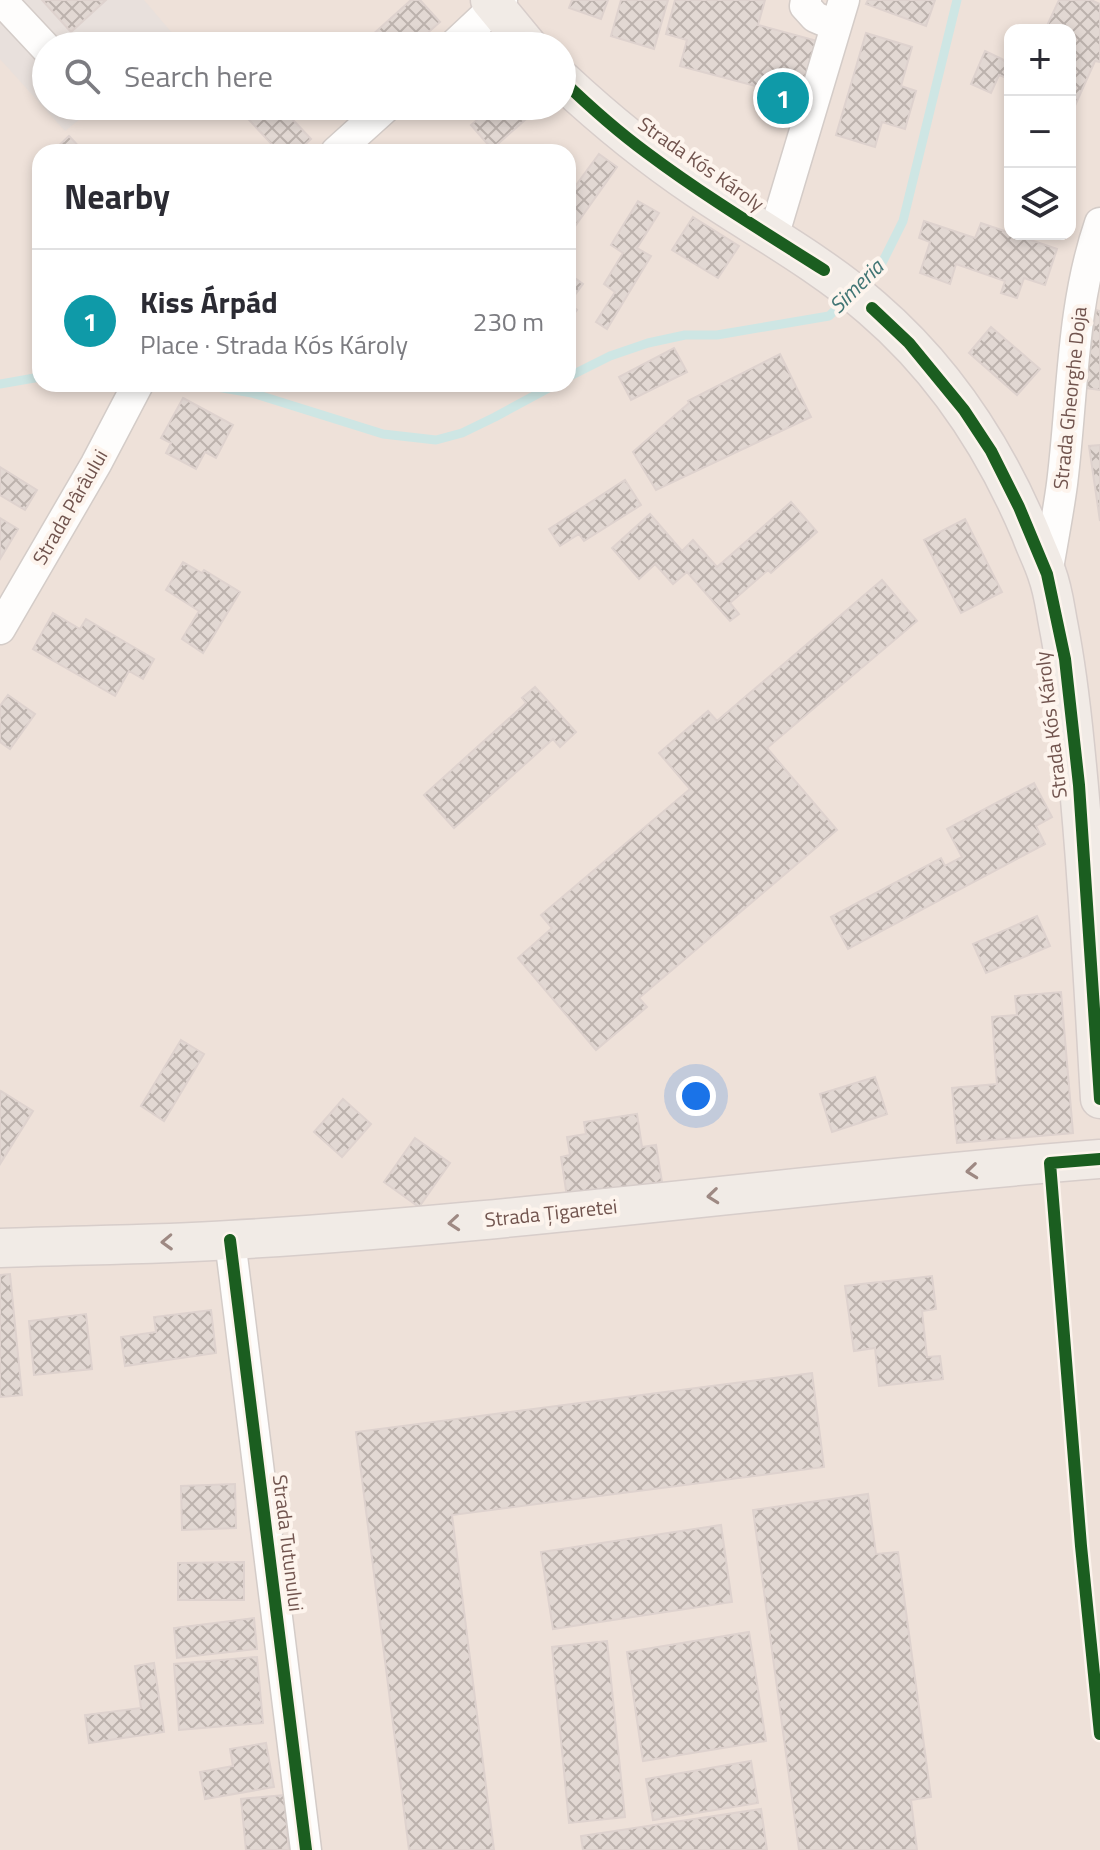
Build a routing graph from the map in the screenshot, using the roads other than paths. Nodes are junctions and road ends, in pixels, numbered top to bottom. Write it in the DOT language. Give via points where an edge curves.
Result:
graph roads {
  1 [pos="1,0"];
  2 [pos="806,0"];
  3 [pos="496,3"];
  4 [pos="840,13"];
  5 [pos="467,32"];
  6 [pos="518,32"];
  7 [pos="32,33"];
  8 [pos="576,93"];
  9 [pos="371,120"];
  10 [pos="345,144"];
  11 [pos="1100,223"];
  12 [pos="773,237"];
  13 [pos="132,396"];
  14 [pos="1047,574"];
  15 [pos="0,629"];
  16 [pos="1100,1099"];
  17 [pos="1100,1159"];
  18 [pos="230,1240"];
  19 [pos="0,1248"];
  20 [pos="306,1850"];
  1 -- 7 [label="street"];
  2 -- 4 [label="street" via="815,17"];
  3 -- 5 [label="street"];
  3 -- 6 [label="main road"];
  4 -- 12 [label="street"];
  8 -- 12 [label="main road, Strada Kós Károly" via="647,153"];
  9 -- 10 [label="street"];
  11 -- 14 [label="street, Strada Gheorghe Doja" via="1079,304 1062,483"];
  12 -- 14 [label="main road, Strada Kós Károly" via="872,308 909,343 964,410 991,451"];
  13 -- 15 [label="street, Strada Pârâului"];
  14 -- 16 [label="main road, Strada Kós Károly" via="1065,659 1079,785"];
  17 -- 18 [label="main road, Strada Țigaretei, one-way"];
  18 -- 19 [label="main road, Strada Țigaretei, one-way"];
  18 -- 20 [label="street, Strada Tutunului"];
}
